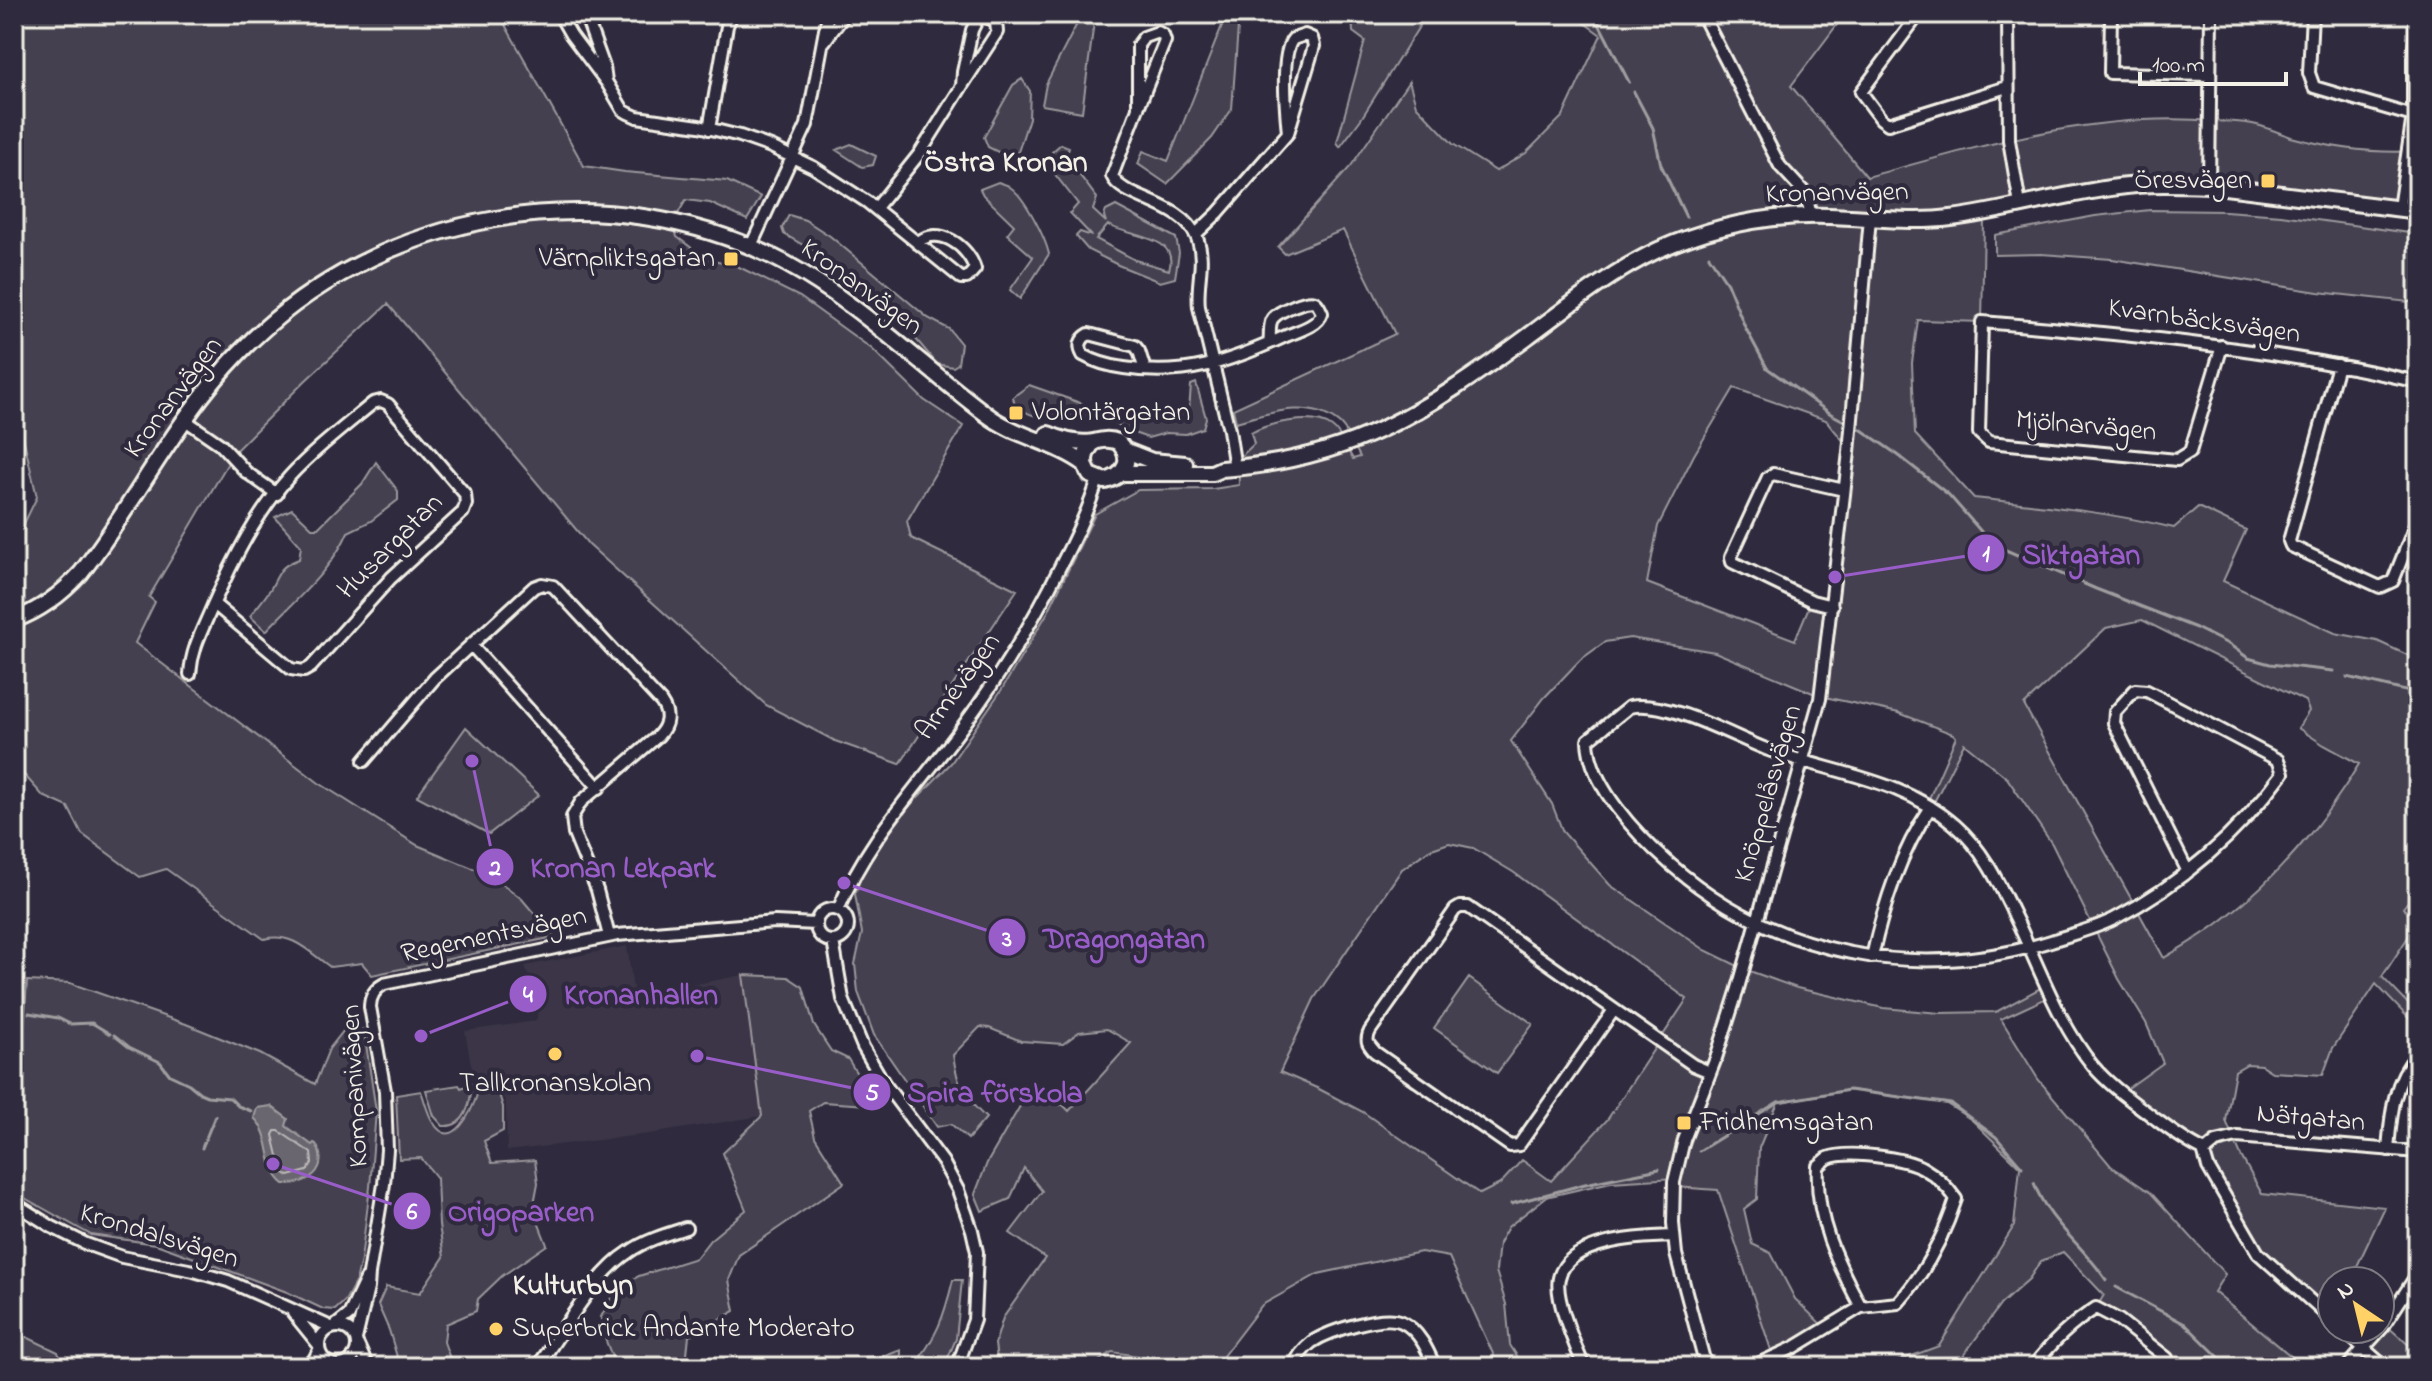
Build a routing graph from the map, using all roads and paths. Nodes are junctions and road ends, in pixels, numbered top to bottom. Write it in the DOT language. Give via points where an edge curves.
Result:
graph roads {
  1 [pos="559,14"];
  2 [pos="585,14"];
  3 [pos="723,14"];
  4 [pos="732,14"];
  5 [pos="828,14"];
  6 [pos="845,14"];
  7 [pos="1702,14"];
  8 [pos="1919,14"];
  9 [pos="2008,14"];
  10 [pos="2111,14"];
  11 [pos="2211,14"];
  12 [pos="2312,14"];
  13 [pos="2417,14"];
  14 [pos="727,26"];
  15 [pos="824,42"];
  16 [pos="2209,75"];
  17 [pos="607,83"];
  18 [pos="962,86"];
  19 [pos="2007,87"];
  20 [pos="1138,108"];
  21 [pos="2413,116"];
  22 [pos="709,129"];
  23 [pos="1288,133"];
  24 [pos="792,157"];
  25 [pos="2209,185"];
  26 [pos="2020,205"];
  27 [pos="876,208"];
  28 [pos="2399,208"];
  29 [pos="2418,211"];
  30 [pos="1811,216"];
  31 [pos="1870,218"];
  32 [pos="1196,234"];
  33 [pos="917,243"];
  34 [pos="751,246"];
  35 [pos="1982,322"];
  36 [pos="1269,343"];
  37 [pos="2222,346"];
  38 [pos="1213,365"];
  39 [pos="2338,365"];
  40 [pos="1145,370"];
  41 [pos="2418,382"];
  42 [pos="974,403"];
  43 [pos="185,420"];
  44 [pos="1094,442"];
  45 [pos="1124,450"];
  46 [pos="1085,464"];
  47 [pos="1228,468"];
  48 [pos="1121,473"];
  49 [pos="1098,479"];
  50 [pos="1844,490"];
  51 [pos="277,494"];
  52 [pos="2418,518"];
  53 [pos="214,604"];
  54 [pos="1832,606"];
  55 [pos="14,620"];
  56 [pos="471,645"];
  57 [pos="190,674"];
  58 [pos="364,761"];
  59 [pos="1803,762"];
  60 [pos="599,788"];
  61 [pos="1931,807"];
  62 [pos="2188,872"];
  63 [pos="838,910"];
  64 [pos="1758,921"];
  65 [pos="816,924"];
  66 [pos="609,936"];
  67 [pos="833,941"];
  68 [pos="2029,947"];
  69 [pos="1872,957"];
  70 [pos="376,990"];
  71 [pos="1614,1010"];
  72 [pos="2418,1054"];
  73 [pos="1710,1072"];
  74 [pos="2388,1150"];
  75 [pos="2204,1152"];
  76 [pos="2418,1152"];
  77 [pos="14,1203"];
  78 [pos="686,1228"];
  79 [pos="1674,1236"];
  80 [pos="2418,1273"];
  81 [pos="369,1274"];
  82 [pos="2316,1306"];
  83 [pos="1861,1307"];
  84 [pos="291,1311"];
  85 [pos="333,1327"];
  86 [pos="357,1341"];
  87 [pos="2360,1345"];
  88 [pos="318,1347"];
  89 [pos="2364,1349"];
  90 [pos="338,1366"];
  91 [pos="310,1367"];
  92 [pos="368,1367"];
  93 [pos="537,1367"];
  94 [pos="957,1367"];
  95 [pos="1294,1367"];
  96 [pos="1435,1367"];
  97 [pos="1584,1367"];
  98 [pos="1706,1367"];
  99 [pos="1751,1367"];
  100 [pos="2033,1367"];
  101 [pos="2169,1367"];
  102 [pos="2347,1367"];
  103 [pos="2385,1367"];
  1 -- 17 [label="street"];
  2 -- 17 [label="street"];
  3 -- 14 [label="street"];
  4 -- 14 [label="street"];
  5 -- 15 [label="street"];
  6 -- 15 [label="street"];
  7 -- 30 [label="street" via="1780,166 1806,194"];
  8 -- 19 [label="street" via="1861,92 1881,119 1888,124"];
  9 -- 19 [label="street"];
  10 -- 16 [label="street" via="2110,73"];
  11 -- 16 [label="street"];
  12 -- 21 [label="street" via="2309,73 2314,87"];
  13 -- 21 [label="street"];
  14 -- 22 [label="street"];
  15 -- 24 [label="street" via="807,125"];
  16 -- 25 [label="street"];
  17 -- 22 [label="street" via="623,110 632,115"];
  18 -- 18 [label="street" via="997,32 996,22 984,15 972,30"];
  18 -- 27 [label="street" via="920,153"];
  19 -- 26 [label="street"];
  20 -- 20 [label="street" via="1138,45 1158,32 1165,41"];
  20 -- 32 [label="street" via="1113,171 1114,181 1174,213"];
  21 -- 28 [label="street"];
  22 -- 24 [label="street"];
  23 -- 23 [label="street" via="1287,49 1293,39 1305,35 1314,46"];
  23 -- 32 [label="street"];
  24 -- 27 [label="street"];
  24 -- 34 [label="street"];
  25 -- 26 [label="street, Kronanvägen" via="2118,187"];
  25 -- 28 [label="street, Kronanvägen"];
  26 -- 31 [label="street, Kronanvägen" via="1948,218"];
  27 -- 33 [label="street"];
  28 -- 29 [label="street, Kronanvägen"];
  30 -- 31 [label="street, Kronanvägen"];
  30 -- 47 [label="street, Kronanvägen" via="1756,220 1656,251 1585,294 1449,394 1388,427 1281,463"];
  31 -- 50 [label="street, Knöppelåsvägen"];
  32 -- 38 [label="street" via="1201,259 1197,294"];
  33 -- 33 [label="street" via="945,235 975,269 961,278"];
  34 -- 42 [label="street, Kronanvägen" via="824,286"];
  34 -- 43 [label="street, Kronanvägen" via="670,222 607,213 515,216 453,227 373,257 308,294 238,354"];
  35 -- 37 [label="street, Kvarnbäcksvägen"];
  35 -- 37 [label="street, Mjölnarvägen" via="1979,433 1989,442 2005,444 2177,460 2190,452"];
  36 -- 36 [label="street" via="1276,315 1310,300 1318,305 1322,313 1317,321"];
  36 -- 38 [label="street"];
  37 -- 39 [label="street, Kvarnbäcksvägen"];
  38 -- 40 [label="street"];
  38 -- 47 [label="street" via="1229,430"];
  39 -- 41 [label="street, Kvarnbäcksvägen"];
  39 -- 52 [label="street" via="2291,546 2380,587 2393,581"];
  40 -- 40 [label="street" via="1086,357 1080,351 1082,339 1089,334 1135,346"];
  42 -- 44 [label="street, Kronanvägen" via="1061,439"];
  42 -- 46 [label="street, Kronanvägen" via="987,415"];
  43 -- 51 [label="street"];
  43 -- 55 [label="street, Kronanvägen" via="83,571 63,593"];
  44 -- 45 [label="street" via="1112,440"];
  44 -- 46 [label="street"];
  45 -- 47 [label="street, Kronanvägen" via="1152,461"];
  45 -- 48 [label="street" via="1127,463"];
  46 -- 49 [label="street"];
  47 -- 48 [label="street, Kronanvägen"];
  48 -- 49 [label="street"];
  49 -- 63 [label="street, Armévägen" via="1028,631 956,736 876,838"];
  50 -- 54 [label="street, Knöppelåsvägen"];
  50 -- 54 [label="street" via="1773,474 1731,557 1812,601"];
  51 -- 53 [label="street, Husargatan" via="237,552"];
  51 -- 53 [label="street, Husargatan" via="333,437 381,401 432,454 465,494 466,504 304,671 291,669"];
  53 -- 57 [label="street, Husargatan" via="191,655"];
  54 -- 59 [label="street, Knöppelåsvägen" via="1820,699"];
  56 -- 58 [label="street" via="435,678"];
  56 -- 60 [label="street"];
  56 -- 60 [label="street" via="534,587 548,584 661,702 668,718 663,731"];
  59 -- 61 [label="street" via="1891,787"];
  59 -- 64 [label="street, Knöppelåsvägen"];
  59 -- 64 [label="street" via="1648,706 1629,707 1588,740 1588,753 1602,783 1635,829 1695,884"];
  60 -- 66 [label="street" via="576,808 571,824"];
  61 -- 68 [label="street" via="1956,826 1987,863"];
  61 -- 69 [label="street" via="1897,872"];
  62 -- 62 [label="street" via="2236,829 2283,773 2278,760 2147,691 2135,690 2115,712 2114,723"];
  62 -- 68 [label="street" via="2113,919"];
  63 -- 65 [label="street" via="825,910"];
  63 -- 67 [label="street" via="848,927"];
  64 -- 69 [label="street" via="1806,941"];
  64 -- 73 [label="street, Knöppelåsvägen"];
  65 -- 66 [label="street, Regementsvägen" via="775,922"];
  65 -- 67 [label="street" via="820,936"];
  66 -- 70 [label="street, Regementsvägen" via="384,984"];
  67 -- 94 [label="street" via="843,999 863,1047 943,1162 972,1230 977,1252 974,1320"];
  68 -- 69 [label="street" via="1956,960"];
  68 -- 75 [label="street" via="2094,1067 2123,1095"];
  70 -- 81 [label="street, Kompanivägen" via="370,1007 385,1091 387,1150"];
  71 -- 71 [label="street" via="1492,922 1460,907 1366,1037 1375,1052 1510,1146 1519,1145"];
  71 -- 73 [label="street"];
  72 -- 74 [label="street" via="2397,1085"];
  73 -- 79 [label="street, Knöppelåsvägen" via="1679,1154"];
  74 -- 75 [label="street, Nätgatan" via="2237,1137 2216,1142"];
  74 -- 76 [label="street, Nätgatan"];
  75 -- 82 [label="street" via="2258,1253"];
  77 -- 84 [label="street, Krondalsvägen" via="95,1248 217,1278"];
  78 -- 93 [label="street" via="639,1246 617,1261"];
  79 -- 97 [label="street" via="1598,1245 1564,1267 1558,1278 1562,1308"];
  79 -- 98 [label="street, Knöppelåsvägen"];
  80 -- 89 [label="street"];
  81 -- 85 [label="street, Kompanivägen" via="349,1315"];
  81 -- 86 [label="street, Kompanivägen"];
  83 -- 83 [label="street" via="1824,1225 1818,1166 1827,1158 1857,1155 1909,1161 1946,1184 1956,1199 1946,1230 1898,1303"];
  83 -- 99 [label="street"];
  84 -- 85 [label="street, Krondalsvägen"];
  84 -- 88 [label="street, Krondalsvägen"];
  85 -- 86 [label="street" via="348,1329"];
  85 -- 88 [label="street" via="323,1333"];
  86 -- 90 [label="street" via="352,1359"];
  86 -- 92 [label="street"];
  87 -- 89 [label="street"];
  88 -- 90 [label="street" via="327,1362"];
  88 -- 91 [label="street"];
  89 -- 102 [label="street"];
  89 -- 103 [label="street"];
  95 -- 96 [label="street" via="1314,1341 1389,1317 1415,1330"];
  100 -- 101 [label="street" via="2050,1345 2096,1308 2167,1358"];
}
